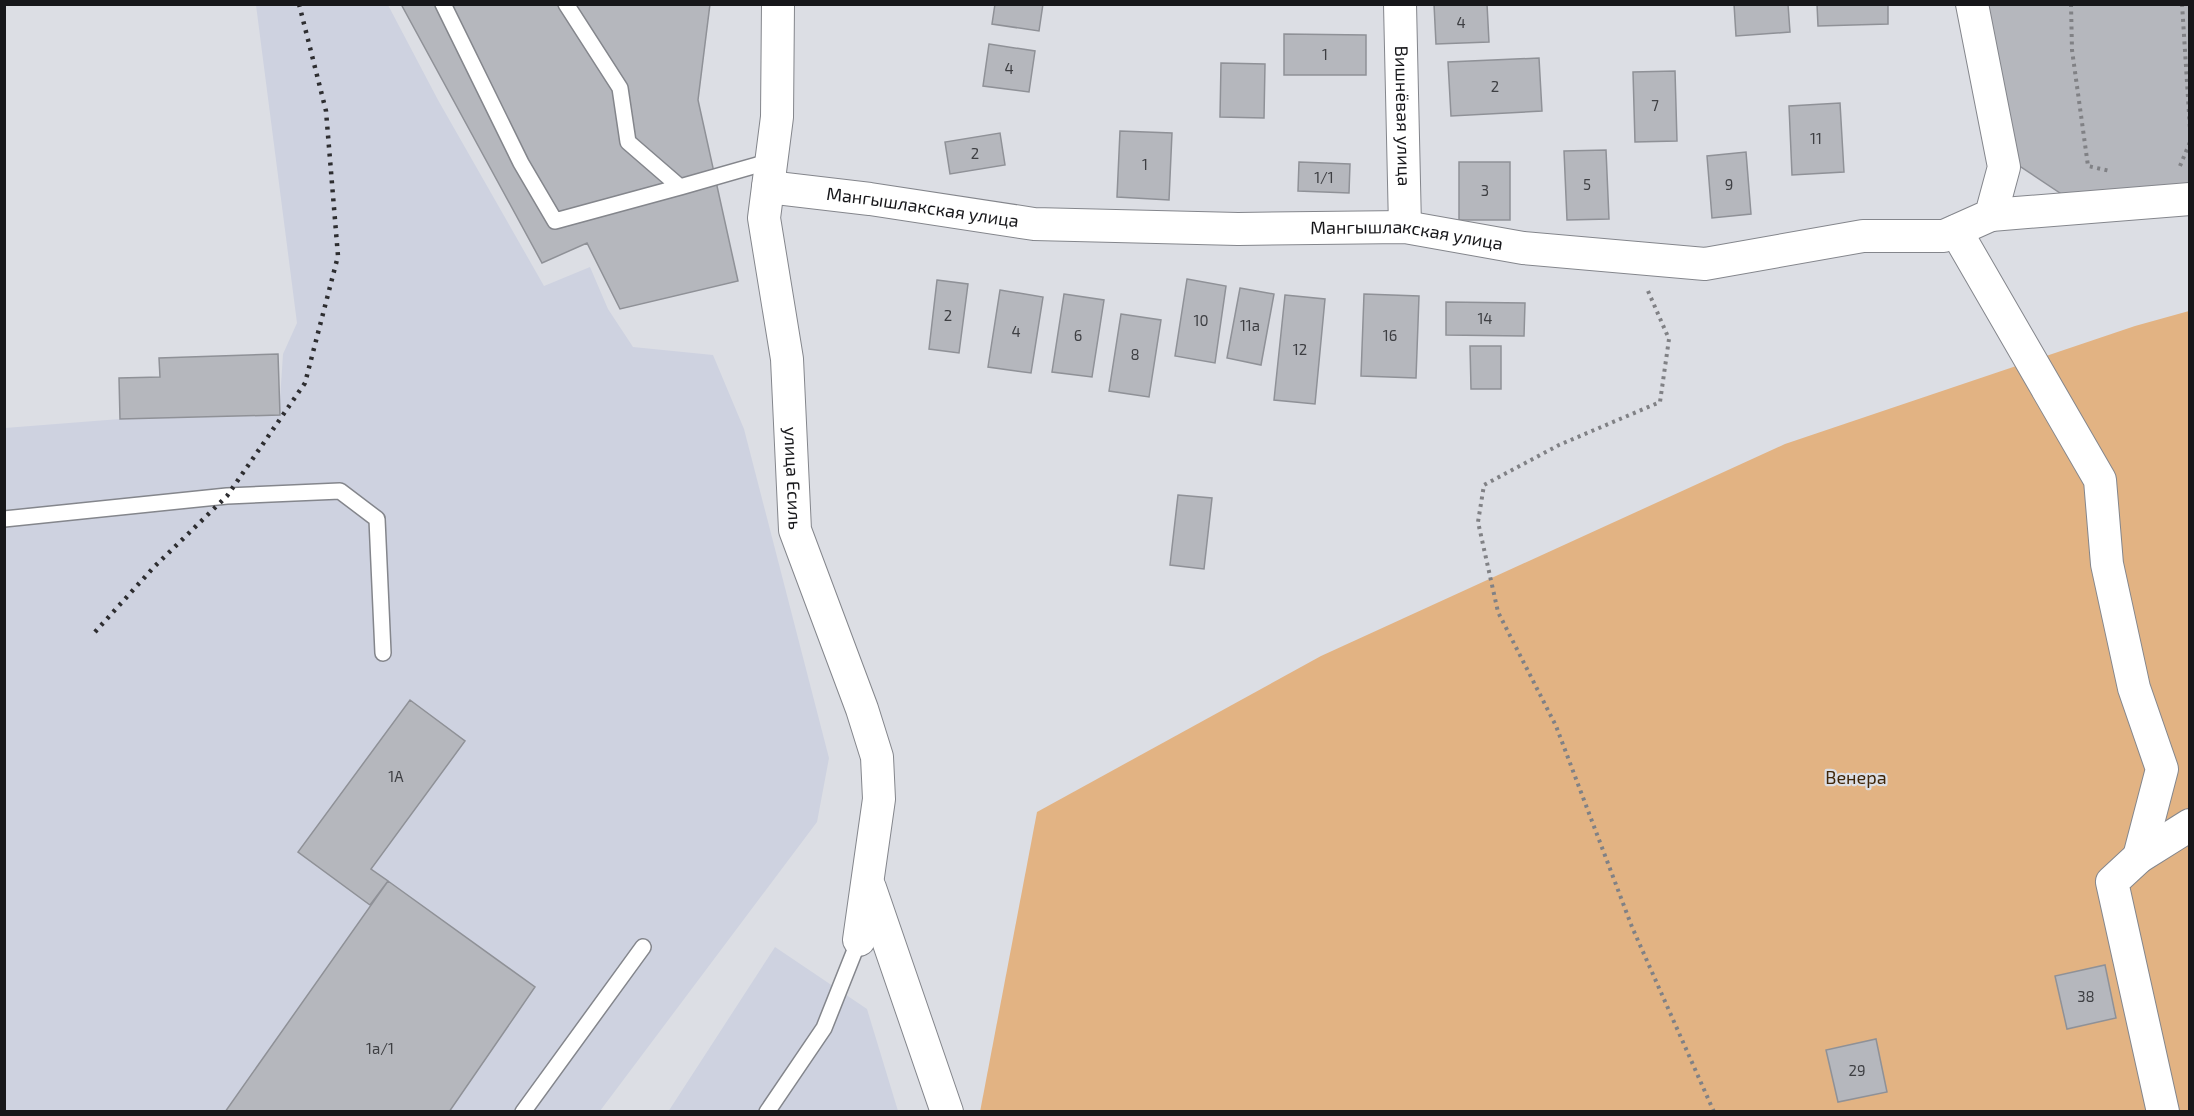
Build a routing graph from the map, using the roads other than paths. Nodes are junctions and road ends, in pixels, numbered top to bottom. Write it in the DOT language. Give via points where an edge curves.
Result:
graph roads {
  1 [pos="443,4"];
  2 [pos="566,4"];
  3 [pos="778,4"];
  4 [pos="1400,4"];
  5 [pos="1972,4"];
  6 [pos="770,174"];
  7 [pos="680,187"];
  8 [pos="2190,199"];
  9 [pos="1991,215"];
  10 [pos="1405,227"];
  11 [pos="1956,231"];
  12 [pos="4,519"];
  13 [pos="383,652"];
  14 [pos="2190,825"];
  15 [pos="2139,857"];
  16 [pos="867,882"];
  17 [pos="859,940"];
  18 [pos="643,947"];
  19 [pos="523,1112"];
  20 [pos="767,1112"];
  21 [pos="947,1112"];
  22 [pos="2163,1112"];
  1 -- 7 [label="lane" via="555,221"];
  2 -- 7 [label="lane" via="620,88 628,142"];
  3 -- 6 [label="street, улица Есиль" via="777,117"];
  4 -- 10 [label="street, Вишнёвая улица"];
  5 -- 9 [label="street" via="2004,167"];
  6 -- 7 [label="lane"];
  6 -- 10 [label="street, Мангышлакская улица" via="870,199 1034,224 1238,229"];
  6 -- 16 [label="street, улица Есиль" via="764,218 787,358 795,530 877,757 879,799"];
  8 -- 9 [label="street, Мангышлакская улица"];
  9 -- 11 [label="street, Мангышлакская улица"];
  10 -- 11 [label="street, Мангышлакская улица" via="1523,248 1705,264 1863,236 1944,236"];
  11 -- 15 [label="street" via="2100,480 2109,575 2134,688 2162,769"];
  12 -- 13 [label="lane" via="227,496 340,491 377,519"];
  14 -- 15 [label="street"];
  15 -- 22 [label="street" via="2112,882"];
  16 -- 17 [label="street, улица Есиль"];
  16 -- 21 [label="street"];
  17 -- 20 [label="lane" via="824,1028"];
  18 -- 19 [label="lane"];
}
